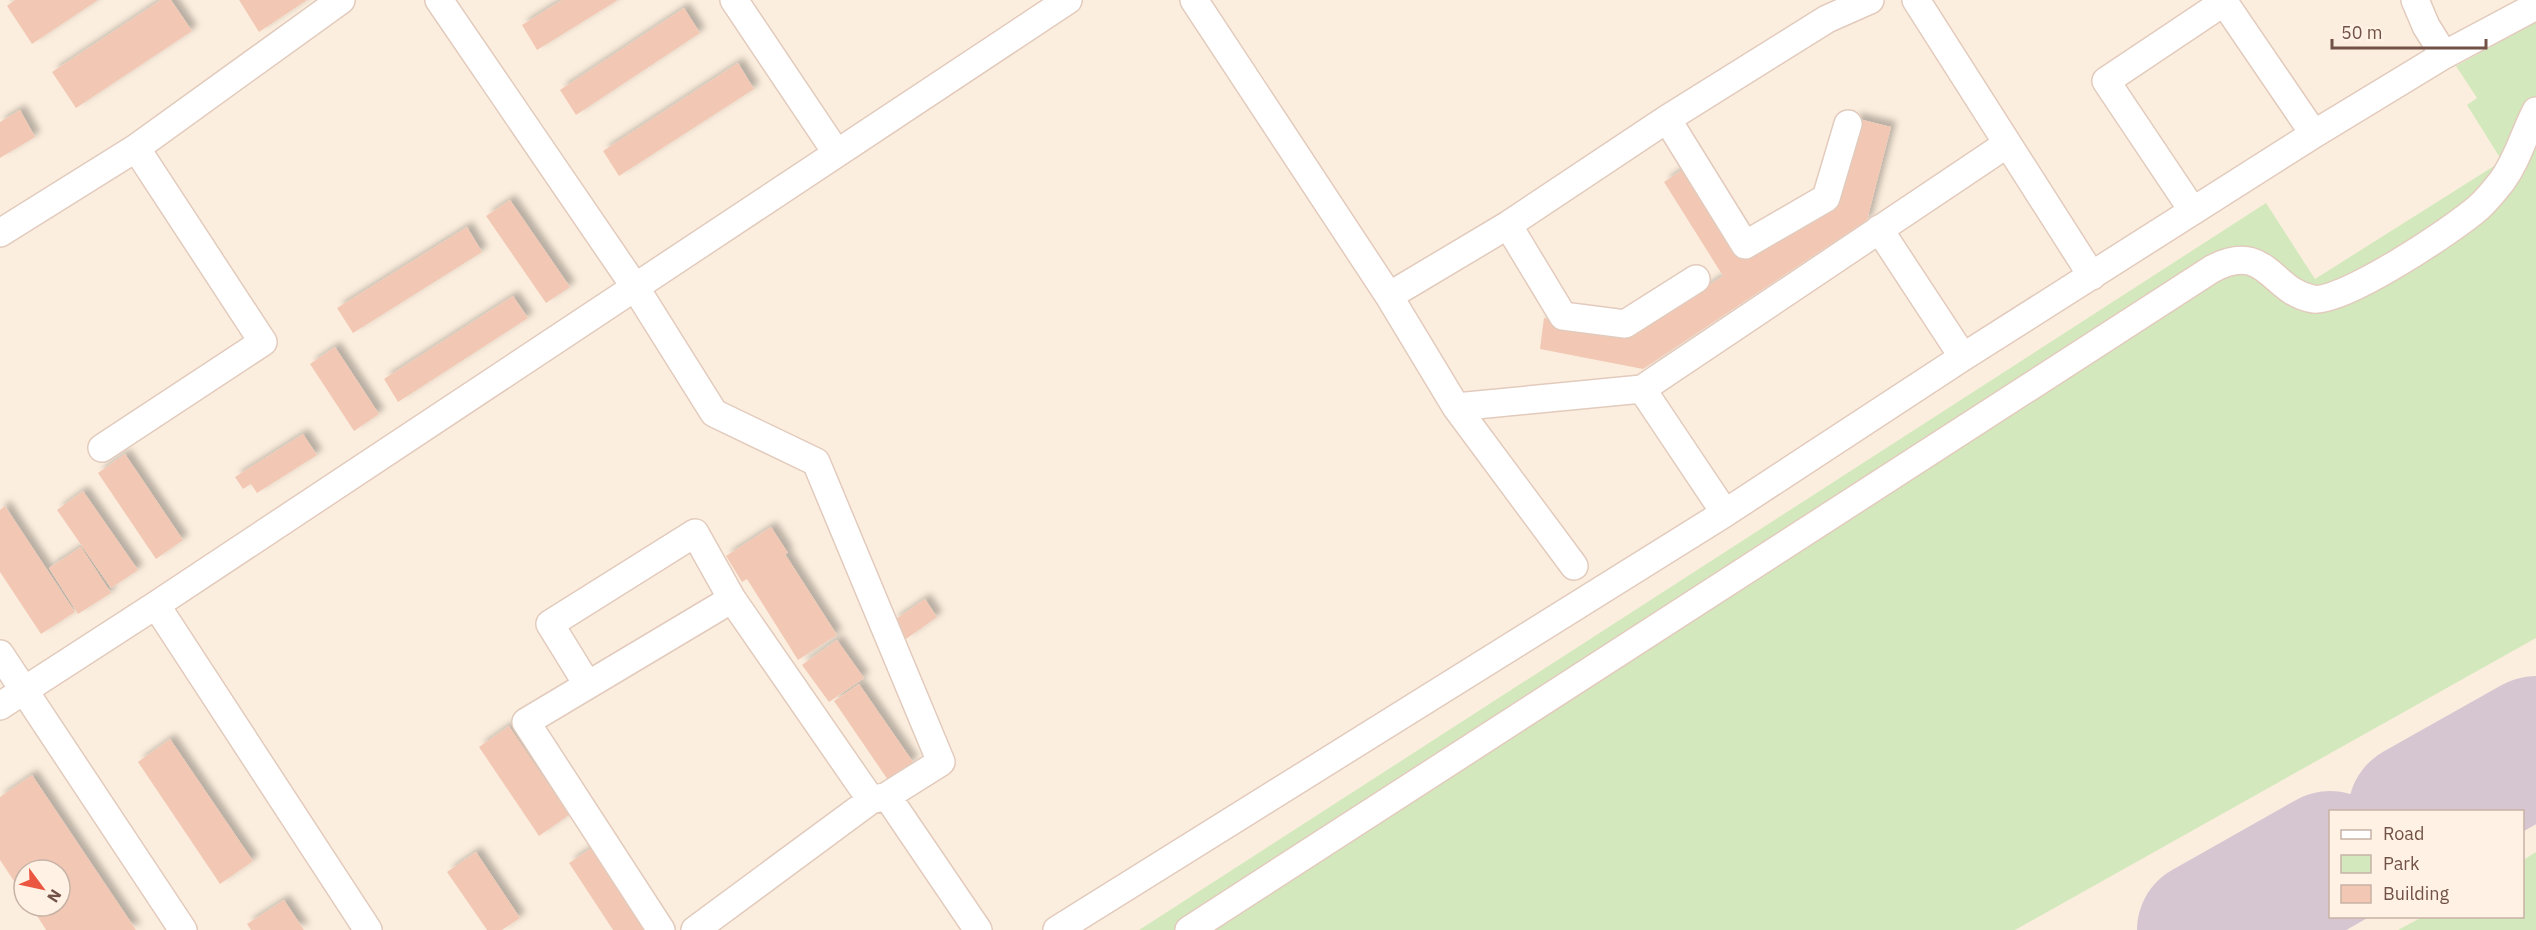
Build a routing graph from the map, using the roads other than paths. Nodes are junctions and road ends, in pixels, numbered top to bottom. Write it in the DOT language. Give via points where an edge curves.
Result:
graph roads {
  1 [pos="341,0"];
  2 [pos="439,0"];
  3 [pos="734,0"];
  4 [pos="1068,0"];
  5 [pos="1194,0"];
  6 [pos="1870,0"];
  7 [pos="1916,0"];
  8 [pos="2413,0"];
  9 [pos="2536,6"];
  10 [pos="1821,10"];
  11 [pos="2444,55"];
  12 [pos="2536,111"];
  13 [pos="1667,119"];
  14 [pos="1848,124"];
  15 [pos="2314,134"];
  16 [pos="2007,144"];
  17 [pos="136,148"];
  18 [pos="836,152"];
  19 [pos="2193,211"];
  20 [pos="1508,225"];
  21 [pos="1879,229"];
  22 [pos="0,233"];
  23 [pos="2092,276"];
  24 [pos="1696,279"];
  25 [pos="635,288"];
  26 [pos="1389,296"];
  27 [pos="1963,357"];
  28 [pos="1642,389"];
  29 [pos="1456,407"];
  30 [pos="102,448"];
  31 [pos="1725,513"];
  32 [pos="1574,566"];
  33 [pos="732,599"];
  34 [pos="156,605"];
  35 [pos="0,654"];
  36 [pos="588,684"];
  37 [pos="23,692"];
  38 [pos="0,706"];
  39 [pos="879,798"];
  40 [pos="183,930"];
  41 [pos="368,930"];
  42 [pos="661,930"];
  43 [pos="695,930"];
  44 [pos="978,930"];
  45 [pos="1057,930"];
  46 [pos="1189,930"];
  1 -- 17 [label="street"];
  2 -- 25 [label="street"];
  3 -- 18 [label="street"];
  4 -- 18 [label="street"];
  5 -- 26 [label="street"];
  6 -- 10 [label="street"];
  7 -- 16 [label="street"];
  8 -- 11 [label="street"];
  9 -- 11 [label="street"];
  10 -- 13 [label="street"];
  11 -- 15 [label="street"];
  12 -- 46 [label="street" via="2514,163 2490,196 2459,222 2384,270 2344,292 2314,300 2257,264 2234,260 2212,269"];
  13 -- 14 [label="street" via="1745,245 1826,198"];
  13 -- 20 [label="street"];
  15 -- 19 [label="street"];
  15 -- 19 [label="street" via="2224,2 2106,81"];
  16 -- 21 [label="street"];
  16 -- 23 [label="street"];
  17 -- 22 [label="street"];
  17 -- 30 [label="street" via="263,342"];
  18 -- 25 [label="street"];
  19 -- 23 [label="street"];
  20 -- 24 [label="street" via="1563,316 1625,324"];
  20 -- 26 [label="street"];
  21 -- 27 [label="street"];
  21 -- 28 [label="street"];
  23 -- 27 [label="street"];
  25 -- 34 [label="street"];
  25 -- 39 [label="street" via="714,413 816,462 941,762"];
  26 -- 29 [label="street"];
  27 -- 31 [label="street"];
  28 -- 29 [label="street"];
  28 -- 31 [label="street"];
  29 -- 32 [label="street"];
  31 -- 45 [label="street"];
  33 -- 36 [label="street"];
  33 -- 36 [label="street" via="695,533 550,624"];
  33 -- 39 [label="street"];
  34 -- 37 [label="street"];
  34 -- 41 [label="street"];
  35 -- 37 [label="street"];
  36 -- 42 [label="street" via="526,722"];
  37 -- 38 [label="street"];
  37 -- 40 [label="street"];
  39 -- 43 [label="street"];
  39 -- 44 [label="street"];
}
